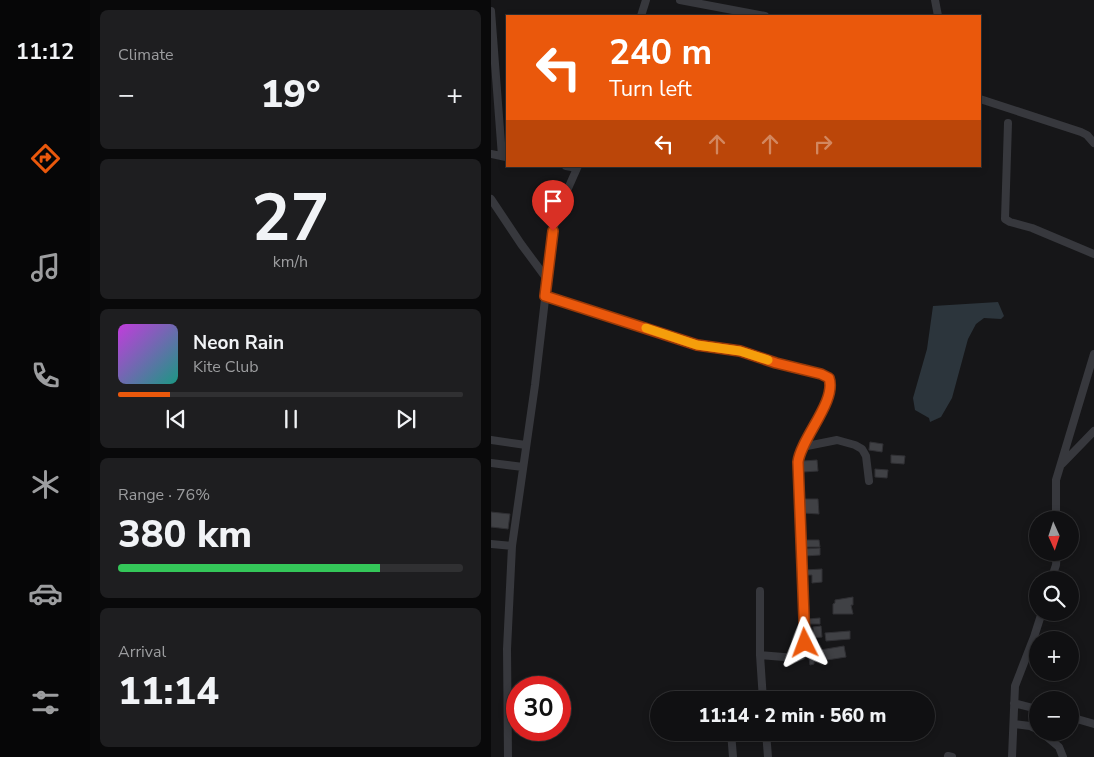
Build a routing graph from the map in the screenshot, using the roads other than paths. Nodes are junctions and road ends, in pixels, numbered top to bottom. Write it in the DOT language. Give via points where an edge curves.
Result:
graph roads {
  1 [pos="646,0"];
  2 [pos="679,0"];
  3 [pos="935,0"];
  4 [pos="491,11"];
  5 [pos="641,15"];
  6 [pos="760,15"];
  7 [pos="938,15"];
  8 [pos="981,99"];
  9 [pos="1008,123"];
  10 [pos="1094,143"];
  11 [pos="491,154"];
  12 [pos="505,156"];
  13 [pos="578,167"];
  14 [pos="491,200"];
  15 [pos="1094,254"];
  16 [pos="547,279"];
  17 [pos="545,296"];
  18 [pos="1094,354"];
  19 [pos="1094,431"];
  20 [pos="491,440"];
  21 [pos="526,445"];
  22 [pos="802,448"];
  23 [pos="491,463"];
  24 [pos="1061,464"];
  25 [pos="523,467"];
  26 [pos="869,480"];
  27 [pos="1056,511"];
  28 [pos="491,544"];
  29 [pos="512,546"];
  30 [pos="760,591"];
  31 [pos="1039,621"];
  32 [pos="761,655"];
  33 [pos="763,691"];
  34 [pos="1014,703"];
  35 [pos="1029,707"];
  36 [pos="1079,720"];
  37 [pos="1014,724"];
  38 [pos="1094,724"];
  39 [pos="1029,726"];
  40 [pos="732,741"];
  41 [pos="767,741"];
  42 [pos="1052,741"];
  43 [pos="508,757"];
  44 [pos="733,757"];
  45 [pos="769,757"];
  46 [pos="1012,757"];
  47 [pos="1063,757"];
  1 -- 5 [label="street"];
  2 -- 6 [label="street"];
  3 -- 7 [label="street"];
  4 -- 12 [label="street"];
  8 -- 10 [label="street" via="1081,132"];
  9 -- 15 [label="street" via="1005,219"];
  11 -- 12 [label="street"];
  13 -- 16 [label="street" via="556,216"];
  14 -- 16 [label="street"];
  16 -- 17 [label="street"];
  17 -- 21 [label="street"];
  17 -- 22 [label="street" via="697,345 740,351 826,375 830,386 826,400"];
  18 -- 24 [label="street"];
  19 -- 24 [label="street"];
  20 -- 21 [label="street"];
  21 -- 25 [label="street"];
  22 -- 26 [label="street" via="837,440 855,445 866,456"];
  22 -- 32 [label="street" via="798,470 806,649 803,656 796,658"];
  23 -- 25 [label="street"];
  24 -- 27 [label="street" via="1056,480"];
  25 -- 29 [label="street"];
  28 -- 29 [label="street"];
  29 -- 43 [label="street" via="507,649"];
  30 -- 32 [label="street"];
  31 -- 34 [label="street" via="1015,686"];
  32 -- 33 [label="street"];
  34 -- 35 [label="street"];
  34 -- 37 [label="street"];
  36 -- 38 [label="street"];
  37 -- 39 [label="street"];
  37 -- 46 [label="street"];
  40 -- 44 [label="street"];
  41 -- 45 [label="street"];
  42 -- 47 [label="street"];
}
